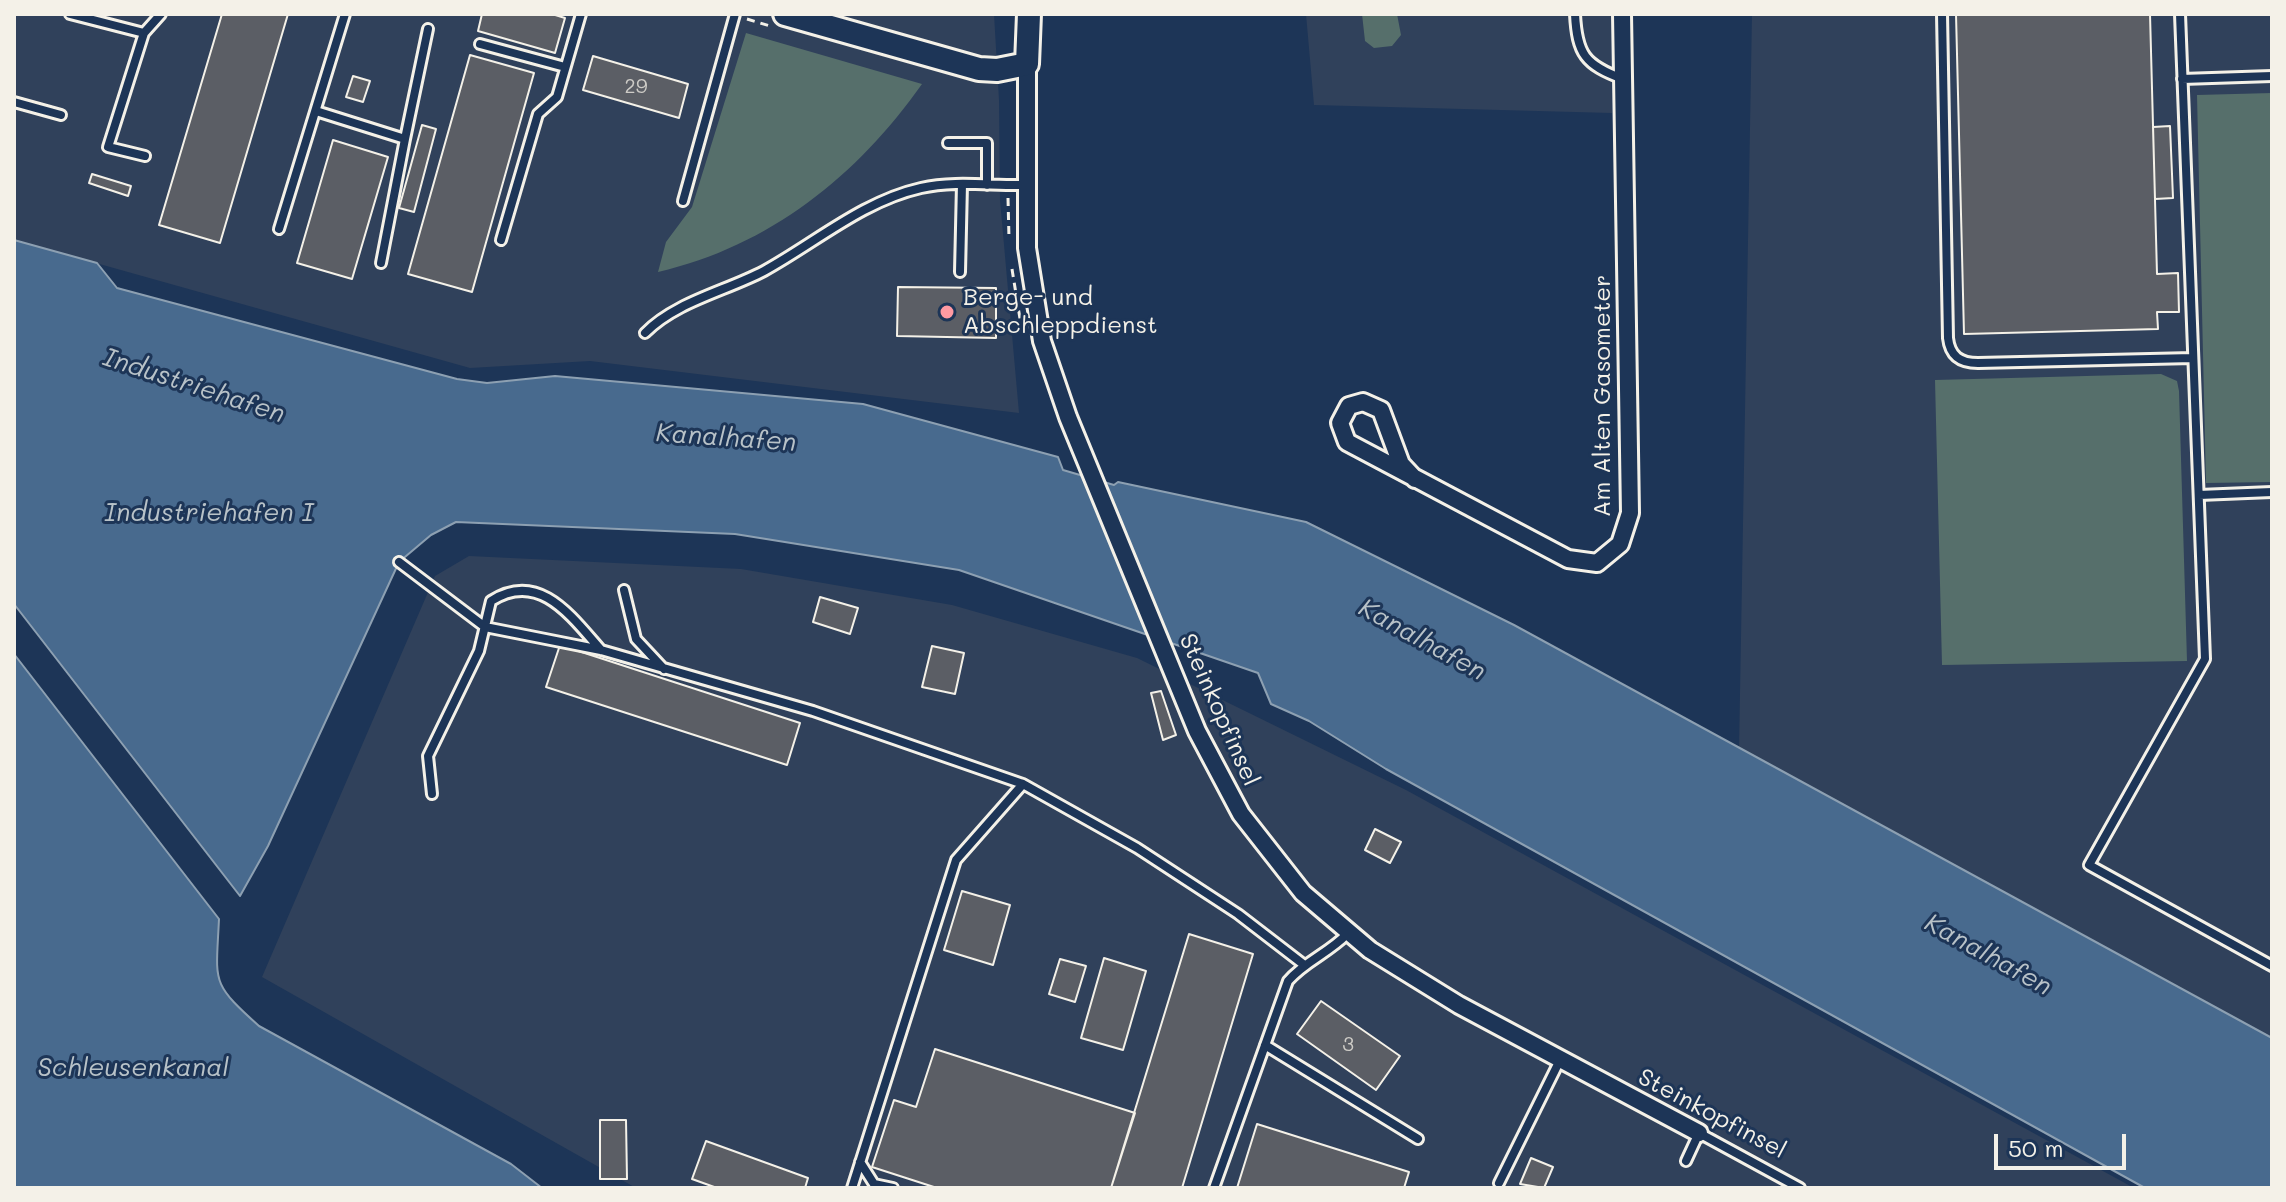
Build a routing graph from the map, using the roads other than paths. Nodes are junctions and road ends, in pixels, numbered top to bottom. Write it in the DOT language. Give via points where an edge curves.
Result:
graph roads {
  1 [pos="70,14"];
  2 [pos="161,14"];
  3 [pos="345,14"];
  4 [pos="581,14"];
  5 [pos="735,14"];
  6 [pos="785,14"];
  7 [pos="1029,14"];
  8 [pos="1575,14"];
  9 [pos="1622,14"];
  10 [pos="1942,14"];
  11 [pos="2180,14"];
  12 [pos="428,29"];
  13 [pos="144,33"];
  14 [pos="480,44"];
  15 [pos="1027,64"];
  16 [pos="565,67"];
  17 [pos="2272,76"];
  18 [pos="2182,79"];
  19 [pos="1623,80"];
  20 [pos="14,102"];
  21 [pos="316,111"];
  22 [pos="61,115"];
  23 [pos="405,139"];
  24 [pos="948,143"];
  25 [pos="145,156"];
  26 [pos="962,184"];
  27 [pos="987,185"];
  28 [pos="1026,185"];
  29 [pos="683,201"];
  30 [pos="279,229"];
  31 [pos="501,240"];
  32 [pos="381,263"];
  33 [pos="960,272"];
  34 [pos="645,333"];
  35 [pos="2193,358"];
  36 [pos="1415,479"];
  37 [pos="2272,492"];
  38 [pos="2199,495"];
  39 [pos="399,562"];
  40 [pos="624,590"];
  41 [pos="485,627"];
  42 [pos="601,650"];
  43 [pos="664,669"];
  44 [pos="1023,784"];
  45 [pos="432,794"];
  46 [pos="1347,934"];
  47 [pos="1303,964"];
  48 [pos="2272,966"];
  49 [pos="1265,1045"];
  50 [pos="1560,1060"];
  51 [pos="1699,1133"];
  52 [pos="1418,1139"];
  53 [pos="1686,1161"];
  54 [pos="860,1162"];
  55 [pos="1499,1183"];
  56 [pos="852,1188"];
  57 [pos="893,1188"];
  58 [pos="1214,1188"];
  59 [pos="1800,1188"];
  1 -- 13 [label="lane"];
  2 -- 13 [label="lane"];
  3 -- 21 [label="lane"];
  4 -- 16 [label="lane"];
  5 -- 29 [label="lane"];
  6 -- 15 [label="main road" via="979,69"];
  7 -- 15 [label="main road"];
  8 -- 19 [label="lane" via="1582,53"];
  9 -- 19 [label="street, Am Alten Gasometer"];
  10 -- 35 [label="lane" via="1948,338 1953,354 1975,363"];
  11 -- 18 [label="lane"];
  12 -- 23 [label="lane"];
  13 -- 25 [label="lane" via="108,147"];
  14 -- 16 [label="lane"];
  15 -- 28 [label="street, Steinkopfinsel"];
  16 -- 31 [label="lane" via="557,97 538,114"];
  17 -- 18 [label="lane"];
  18 -- 35 [label="lane"];
  19 -- 36 [label="street, Am Alten Gasometer" via="1630,513 1624,539 1597,563 1575,562"];
  20 -- 22 [label="lane"];
  21 -- 23 [label="lane"];
  21 -- 30 [label="lane"];
  23 -- 32 [label="lane"];
  24 -- 27 [label="lane" via="987,143"];
  26 -- 27 [label="lane"];
  26 -- 33 [label="lane"];
  26 -- 34 [label="lane" via="923,187 889,199 765,270 665,316"];
  27 -- 28 [label="lane"];
  28 -- 46 [label="street, Steinkopfinsel" via="1035,314 1068,417 1179,686 1241,814 1289,878"];
  35 -- 38 [label="lane"];
  36 -- 36 [label="street, Am Alten Gasometer" via="1347,442 1340,423 1349,406 1363,402 1381,410 1401,464"];
  37 -- 38 [label="lane"];
  38 -- 48 [label="lane" via="2205,659 2089,865"];
  39 -- 41 [label="lane"];
  40 -- 43 [label="lane" via="636,639"];
  41 -- 42 [label="lane"];
  41 -- 42 [label="lane" via="491,601 507,590 538,591 567,611"];
  41 -- 45 [label="lane" via="479,651 428,756"];
  42 -- 43 [label="lane"];
  43 -- 44 [label="lane" via="813,711"];
  44 -- 47 [label="lane" via="1162,864"];
  44 -- 54 [label="lane" via="956,860"];
  46 -- 47 [label="lane"];
  46 -- 50 [label="street, Steinkopfinsel" via="1426,986"];
  47 -- 49 [label="lane" via="1288,981"];
  49 -- 52 [label="lane"];
  49 -- 58 [label="lane"];
  50 -- 51 [label="street, Steinkopfinsel"];
  50 -- 55 [label="lane"];
  51 -- 53 [label="lane"];
  51 -- 59 [label="lane, Steinkopfinsel"];
  54 -- 56 [label="lane"];
  54 -- 57 [label="lane" via="874,1184"];
}
